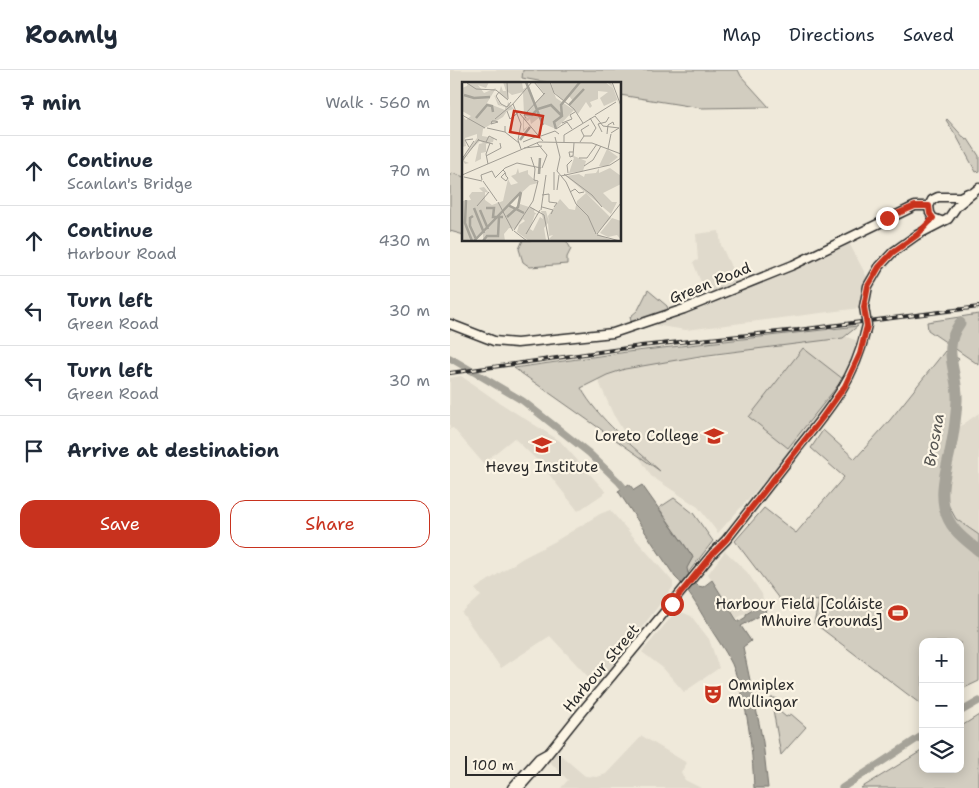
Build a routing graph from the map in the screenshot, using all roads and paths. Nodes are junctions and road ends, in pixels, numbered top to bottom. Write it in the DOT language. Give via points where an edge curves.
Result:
graph roads {
  1 [pos="979,184"];
  2 [pos="979,188"];
  3 [pos="945,198"];
  4 [pos="929,206"];
  5 [pos="952,214"];
  6 [pos="937,220"];
  7 [pos="450,324"];
  8 [pos="548,753"];
  9 [pos="512,788"];
  10 [pos="519,788"];
  1 -- 3 [label="street" via="964,195"];
  2 -- 5 [label="street"];
  3 -- 4 [label="street" via="935,198"];
  3 -- 5 [label="street" via="952,204"];
  4 -- 6 [label="street" via="930,214"];
  4 -- 7 [label="street, Green Road" via="915,206 793,265 684,309 613,333 517,343 489,340"];
  5 -- 6 [label="street" via="948,219"];
  6 -- 8 [label="street, Harbour Street, bridge" via="893,252 879,267 868,286 864,307 867,326 860,354 845,386 822,418"];
  8 -- 9 [label="street, Harbour Street" via="539,758"];
  8 -- 10 [label="street, Harbour Street"];
}
